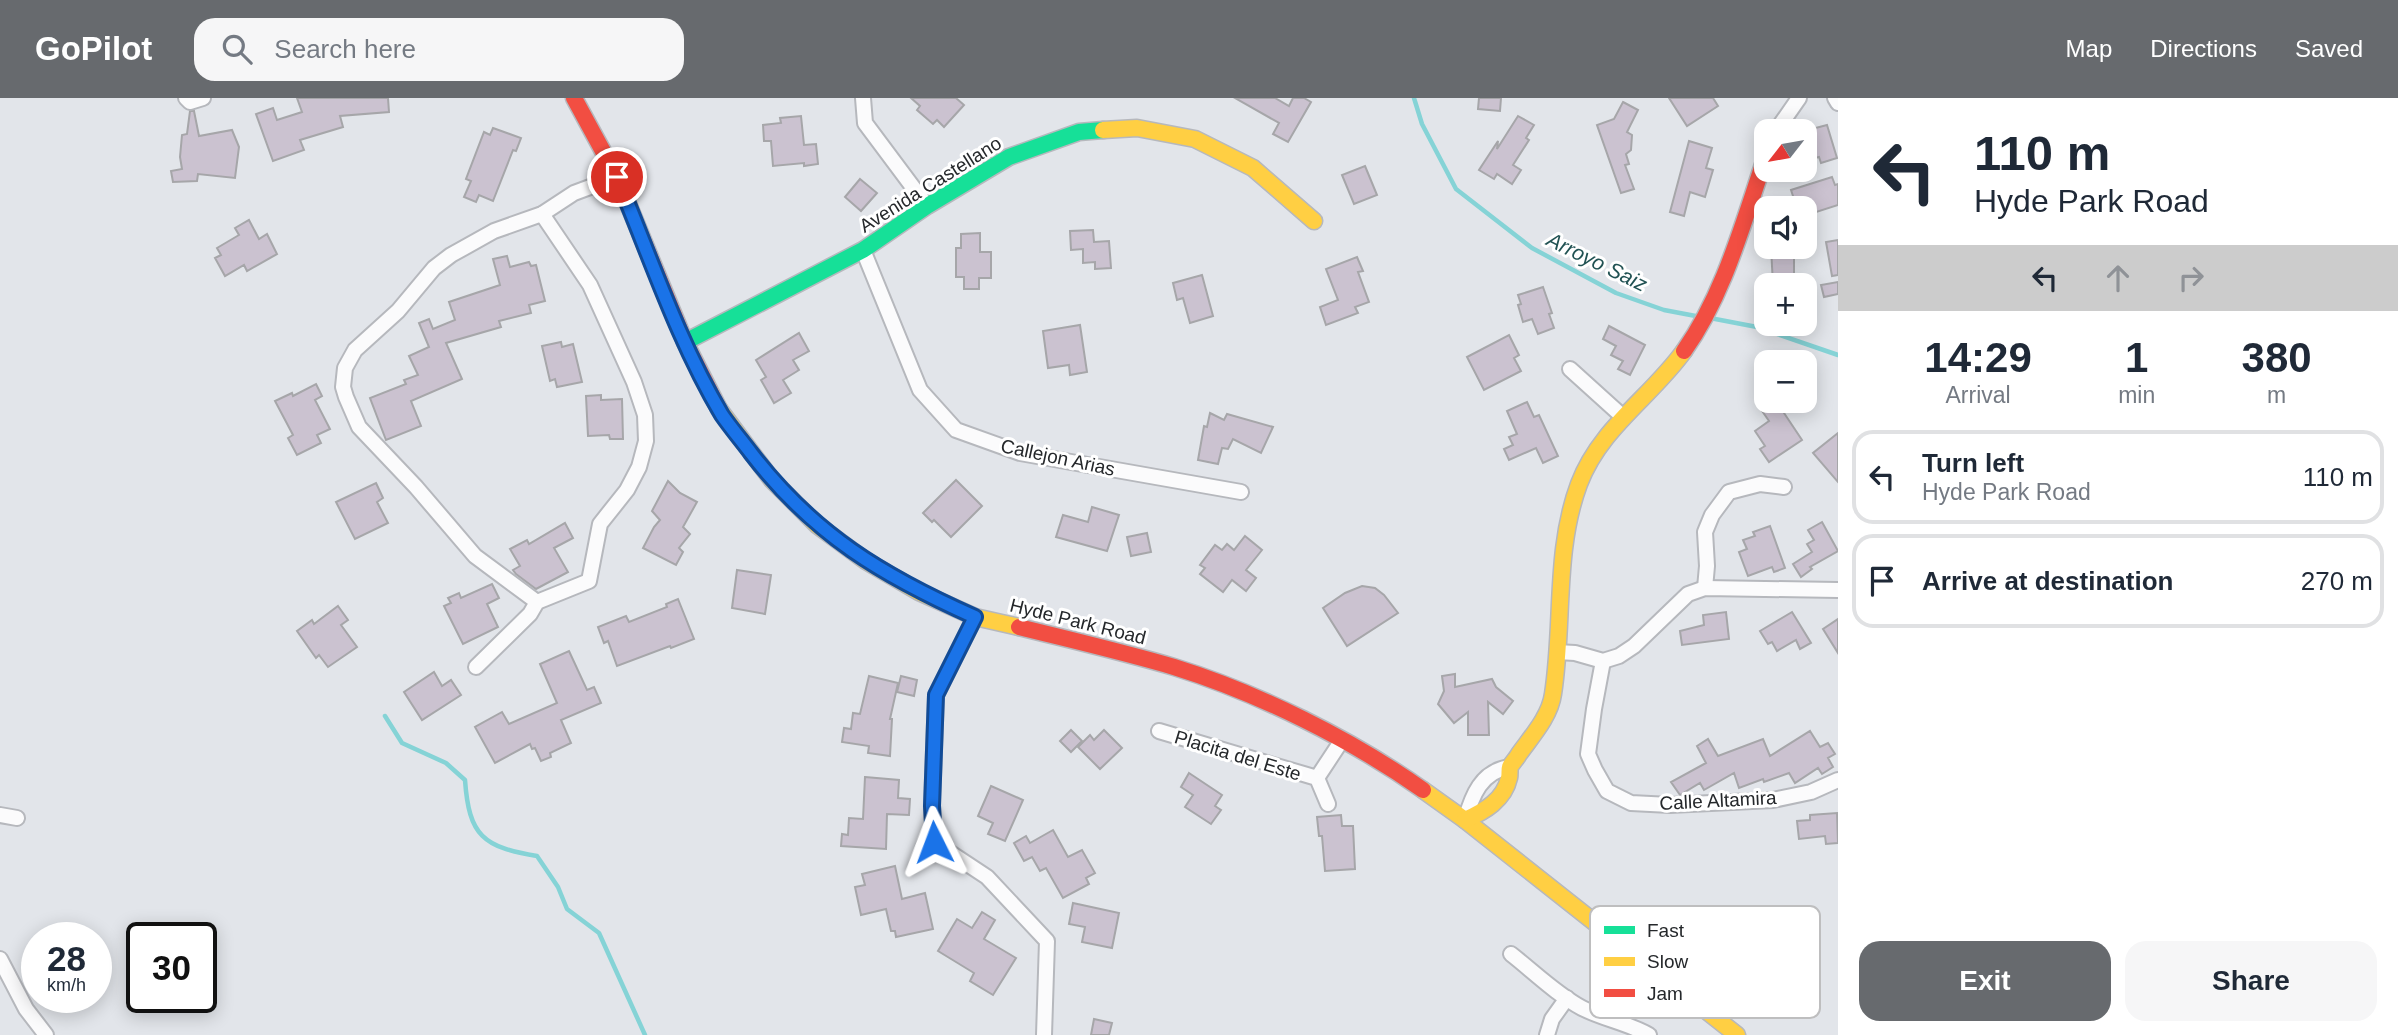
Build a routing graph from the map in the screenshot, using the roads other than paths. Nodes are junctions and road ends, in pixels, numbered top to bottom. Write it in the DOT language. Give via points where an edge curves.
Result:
graph roads {
  1 [pos="186,98"];
  2 [pos="203,98"];
  3 [pos="574,98"];
  4 [pos="863,98"];
  5 [pos="1799,98"];
  6 [pos="1835,98"];
  7 [pos="1838,103"];
  8 [pos="1784,119"];
  9 [pos="617,177"];
  10 [pos="1757,182"];
  11 [pos="927,206"];
  12 [pos="542,214"];
  13 [pos="1314,221"];
  14 [pos="863,250"];
  15 [pos="685,342"];
  16 [pos="1570,369"];
  17 [pos="1622,416"];
  18 [pos="1784,487"];
  19 [pos="1241,492"];
  20 [pos="1705,589"];
  21 [pos="1838,590"];
  22 [pos="537,602"];
  23 [pos="975,617"];
  24 [pos="1557,652"];
  25 [pos="1604,661"];
  26 [pos="476,667"];
  27 [pos="1159,731"];
  28 [pos="1342,740"];
  29 [pos="1510,767"];
  30 [pos="1317,778"];
  31 [pos="1838,780"];
  32 [pos="1328,804"];
  33 [pos="0,815"];
  34 [pos="17,818"];
  35 [pos="1465,820"];
  36 [pos="1590,919"];
  37 [pos="1511,954"];
  38 [pos="0,959"];
  39 [pos="1567,998"];
  40 [pos="1590,1011"];
  41 [pos="1610,1018"];
  42 [pos="1715,1018"];
  43 [pos="46,1035"];
  44 [pos="1044,1035"];
  45 [pos="1547,1035"];
  46 [pos="1649,1035"];
  47 [pos="1737,1035"];
  1 -- 2 [label="street" via="190,102"];
  3 -- 9 [label="main road, Hyde Park Road"];
  4 -- 11 [label="street" via="865,123"];
  5 -- 8 [label="street"];
  6 -- 7 [label="street"];
  9 -- 12 [label="street" via="574,193"];
  9 -- 15 [label="main road, Hyde Park Road"];
  10 -- 17 [label="main road" via="1700,328 1678,359"];
  11 -- 13 [label="main road, Avenida Castellano" via="1009,157 1079,132 1137,128 1195,139 1253,168"];
  11 -- 14 [label="main road, Avenida Castellano"];
  12 -- 22 [label="street" via="590,285 642,403 646,428 633,481 600,524 589,581"];
  12 -- 22 [label="street" via="494,231 442,261 355,350 343,377 359,427 475,556"];
  14 -- 15 [label="main road, Avenida Castellano"];
  14 -- 19 [label="street, Callejon Arias" via="920,390 956,430 1020,453"];
  15 -- 23 [label="main road, Hyde Park Road" via="723,416 772,480 817,526 919,592"];
  16 -- 17 [label="street"];
  17 -- 24 [label="main road" via="1591,459 1571,505"];
  18 -- 20 [label="street" via="1760,484 1730,492 1712,515 1705,532"];
  20 -- 21 [label="street"];
  20 -- 25 [label="street" via="1680,600 1627,652"];
  22 -- 26 [label="street"];
  23 -- 28 [label="main road, Hyde Park Road" via="1177,668 1257,698"];
  23 -- 44 [label="street" via="936,695 934,842 987,877 1046,941"];
  24 -- 25 [label="street"];
  24 -- 29 [label="main road" via="1548,709"];
  25 -- 31 [label="street, Calle Altamira" via="1588,754 1607,790 1631,803 1773,800 1811,792"];
  27 -- 30 [label="street, Placita del Este"];
  28 -- 30 [label="street, Placita del Este"];
  28 -- 35 [label="main road, Hyde Park Road"];
  29 -- 35 [label="street" via="1483,780"];
  29 -- 35 [label="main road" via="1498,800"];
  30 -- 32 [label="street, Placita del Este"];
  33 -- 34 [label="street"];
  35 -- 36 [label="main road, Hyde Park Road"];
  37 -- 39 [label="street"];
  38 -- 43 [label="street" via="26,1009"];
  39 -- 40 [label="street"];
  39 -- 45 [label="street"];
  41 -- 46 [label="street"];
  42 -- 47 [label="main road, Hyde Park Road"];
}
